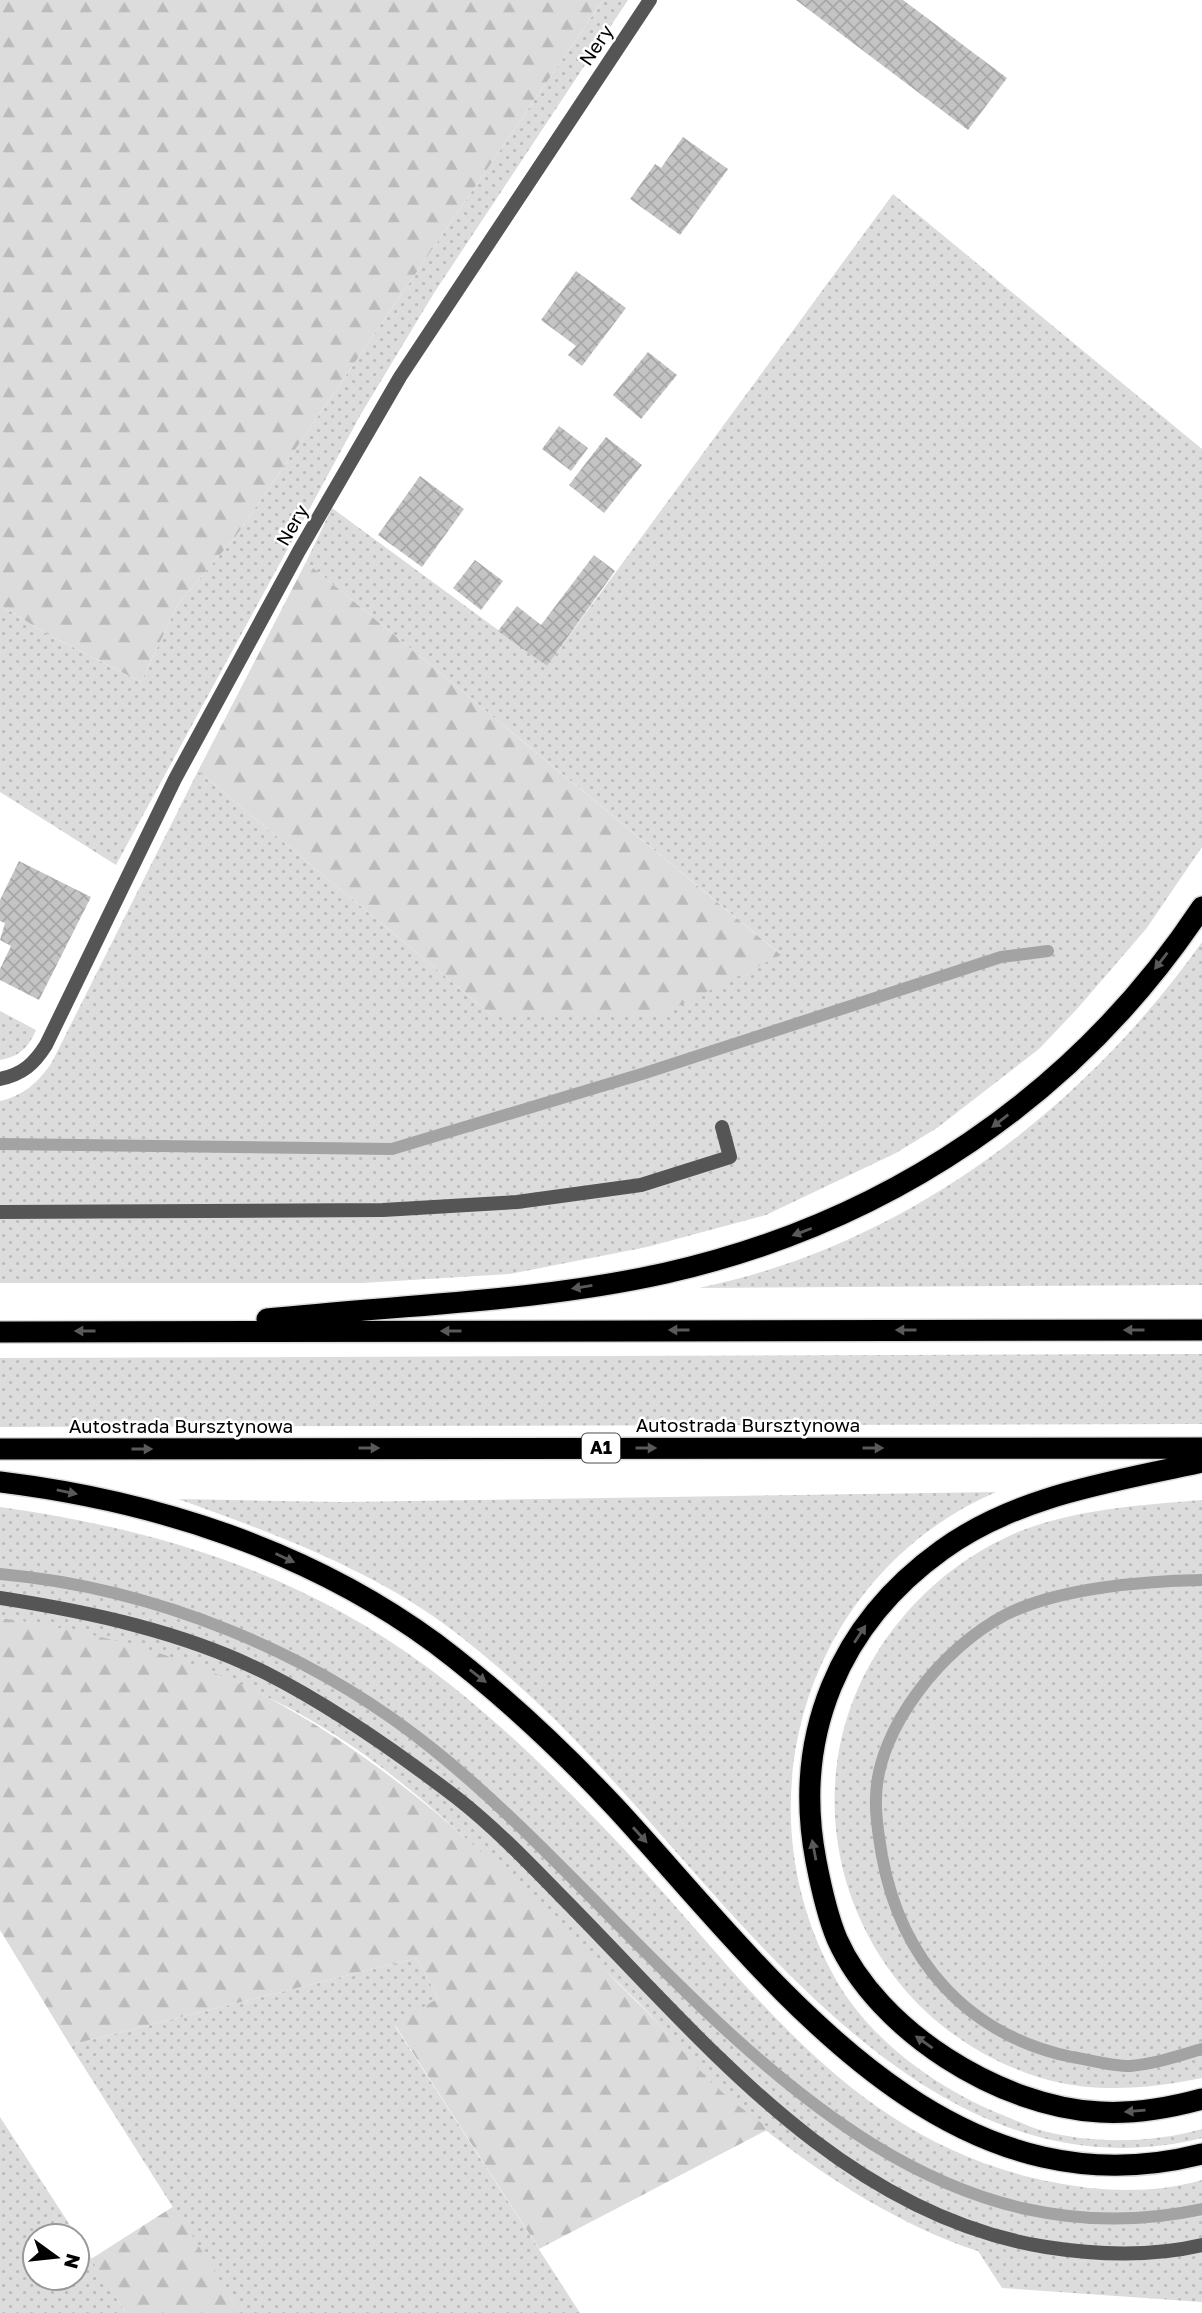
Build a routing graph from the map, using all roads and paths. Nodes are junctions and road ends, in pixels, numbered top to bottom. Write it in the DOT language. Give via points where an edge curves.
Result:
graph roads {
  1 [pos="650,0"];
  2 [pos="1202,907"];
  3 [pos="0,1079"];
  4 [pos="722,1127"];
  5 [pos="0,1212"];
  6 [pos="1202,1330"];
  7 [pos="153,1331"];
  8 [pos="0,1332"];
  9 [pos="1202,1448"];
  10 [pos="0,1449"];
  11 [pos="1202,1462"];
  12 [pos="0,1482"];
  13 [pos="0,1598"];
  14 [pos="1202,2099"];
  15 [pos="1202,2154"];
  16 [pos="1202,2245"];
  1 -- 3 [label="street, Nery" via="400,377 299,551 175,779 37,1060 24,1072"];
  2 -- 7 [label="highway, one-way" via="1149,977 1052,1079 937,1166 825,1223 702,1264 574,1289"];
  4 -- 5 [label="street" via="730,1157 641,1185 517,1202 383,1210"];
  6 -- 7 [label="highway, one-way"];
  7 -- 8 [label="highway, one-way"];
  10 -- 9 [label="highway, Autostrada Bursztynowa / A1, one-way"];
  14 -- 11 [label="highway, one-way" via="1124,2112 1070,2109 999,2088 912,2034 878,2000 838,1940 820,1884 808,1792 813,1741 827,1692 861,1632 916,1570 979,1527 1013,1511 1074,1491"];
  12 -- 15 [label="highway, one-way" via="61,1491 202,1524 290,1560 397,1617 487,1684 544,1736 827,2036 868,2070 941,2117 1027,2153 1081,2163 1145,2163"];
  13 -- 16 [label="street" via="110,1620 213,1650 276,1679 395,1753 502,1836 727,2067 895,2197 966,2228 1068,2250 1157,2252"];
}
